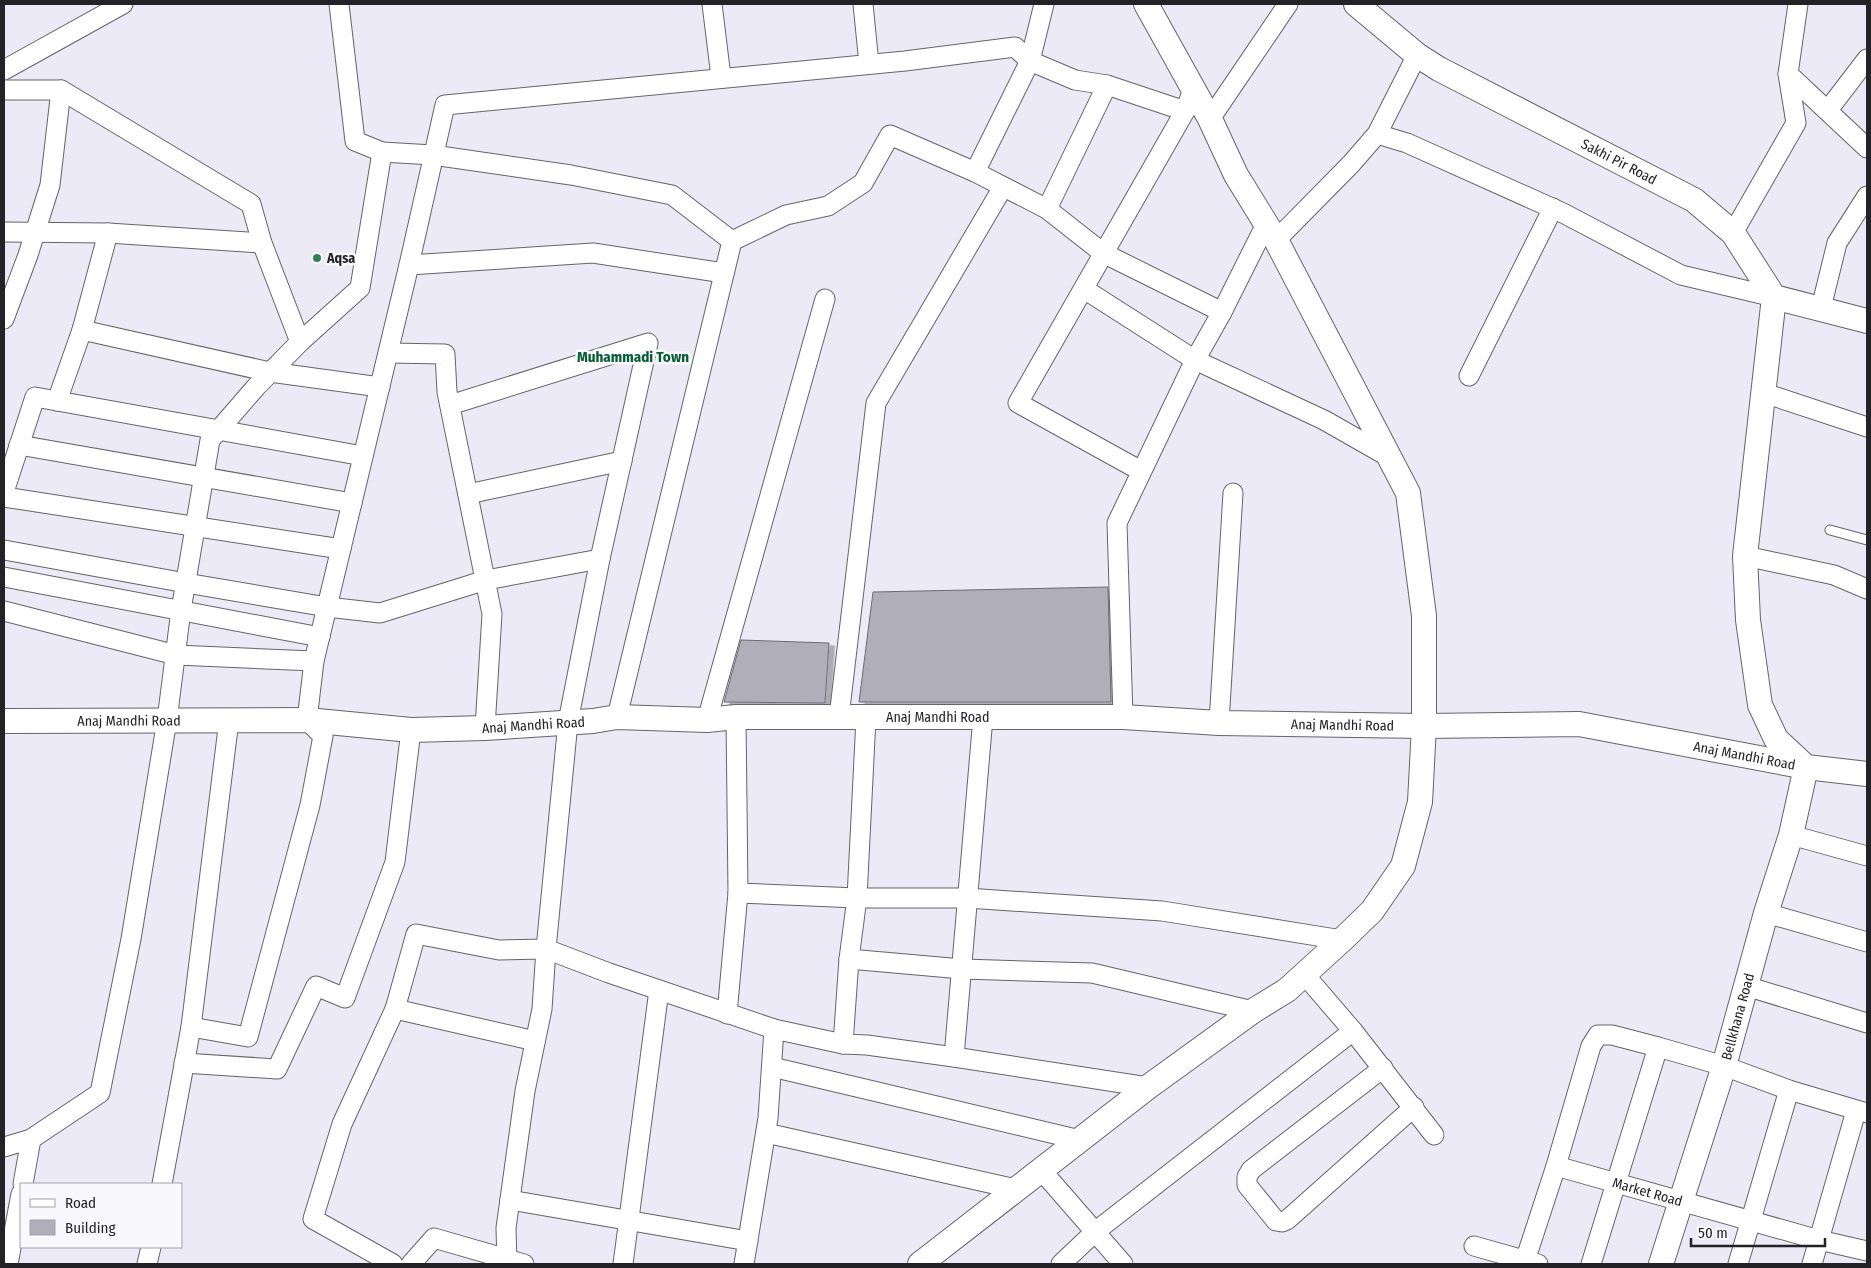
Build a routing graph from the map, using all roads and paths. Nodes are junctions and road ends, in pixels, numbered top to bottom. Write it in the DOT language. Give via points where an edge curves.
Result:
graph roads {
  1 [pos="123,4"];
  2 [pos="339,4"];
  3 [pos="712,4"];
  4 [pos="862,4"];
  5 [pos="1044,4"];
  6 [pos="1146,4"];
  7 [pos="1288,4"];
  8 [pos="1356,4"];
  9 [pos="1798,4"];
  10 [pos="1417,55"];
  11 [pos="1867,59"];
  12 [pos="1030,60"];
  13 [pos="870,64"];
  14 [pos="4,70"];
  15 [pos="1788,74"];
  16 [pos="721,77"];
  17 [pos="1107,85"];
  18 [pos="4,90"];
  19 [pos="61,90"];
  20 [pos="1189,101"];
  21 [pos="1828,110"];
  22 [pos="1210,119"];
  23 [pos="1377,134"];
  24 [pos="1867,148"];
  25 [pos="382,152"];
  26 [pos="433,155"];
  27 [pos="975,172"];
  28 [pos="1003,187"];
  29 [pos="1867,196"];
  30 [pos="1553,208"];
  31 [pos="1047,209"];
  32 [pos="4,232"];
  33 [pos="35,232"];
  34 [pos="1271,232"];
  35 [pos="108,233"];
  36 [pos="1733,233"];
  37 [pos="732,241"];
  38 [pos="262,243"];
  39 [pos="1104,253"];
  40 [pos="408,265"];
  41 [pos="724,273"];
  42 [pos="1084,289"];
  43 [pos="1774,297"];
  44 [pos="825,299"];
  45 [pos="1821,308"];
  46 [pos="1222,312"];
  47 [pos="4,320"];
  48 [pos="1867,321"];
  49 [pos="82,330"];
  50 [pos="300,342"];
  51 [pos="388,353"];
  52 [pos="1195,360"];
  53 [pos="270,372"];
  54 [pos="1469,376"];
  55 [pos="380,387"];
  56 [pos="1764,393"];
  57 [pos="57,401"];
  58 [pos="450,405"];
  59 [pos="1867,427"];
  60 [pos="218,430"];
  61 [pos="19,445"];
  62 [pos="363,456"];
  63 [pos="1389,457"];
  64 [pos="622,461"];
  65 [pos="1141,471"];
  66 [pos="203,477"];
  67 [pos="4,492"];
  68 [pos="1233,493"];
  69 [pos="468,494"];
  70 [pos="4,497"];
  71 [pos="352,503"];
  72 [pos="195,527"];
  73 [pos="1830,530"];
  74 [pos="1867,540"];
  75 [pos="341,549"];
  76 [pos="4,550"];
  77 [pos="1744,556"];
  78 [pos="600,559"];
  79 [pos="4,577"];
  80 [pos="486,580"];
  81 [pos="186,583"];
  82 [pos="1867,589"];
  83 [pos="327,607"];
  84 [pos="182,610"];
  85 [pos="4,611"];
  86 [pos="320,637"];
  87 [pos="176,655"];
  88 [pos="314,661"];
  89 [pos="1123,716"];
  90 [pos="617,717"];
  91 [pos="736,717"];
  92 [pos="840,717"];
  93 [pos="983,717"];
  94 [pos="866,718"];
  95 [pos="167,720"];
  96 [pos="229,720"];
  97 [pos="307,720"];
  98 [pos="706,720"];
  99 [pos="4,721"];
  100 [pos="568,722"];
  101 [pos="1219,723"];
  102 [pos="1424,726"];
  103 [pos="485,728"];
  104 [pos="411,730"];
  105 [pos="1806,767"];
  106 [pos="1867,773"];
  107 [pos="1791,835"];
  108 [pos="1867,856"];
  109 [pos="738,893"];
  110 [pos="857,898"];
  111 [pos="967,898"];
  112 [pos="1766,913"];
  113 [pos="1342,940"];
  114 [pos="1867,942"];
  115 [pos="546,949"];
  116 [pos="849,959"];
  117 [pos="962,969"];
  118 [pos="1304,974"];
  119 [pos="1746,986"];
  120 [pos="659,990"];
  121 [pos="395,1009"];
  122 [pos="1253,1012"];
  123 [pos="727,1014"];
  124 [pos="1867,1023"];
  125 [pos="191,1027"];
  126 [pos="774,1029"];
  127 [pos="1353,1032"];
  128 [pos="535,1041"];
  129 [pos="842,1044"];
  130 [pos="1658,1047"];
  131 [pos="954,1057"];
  132 [pos="184,1063"];
  133 [pos="1724,1066"];
  134 [pos="772,1067"];
  135 [pos="1383,1068"];
  136 [pos="1148,1087"];
  137 [pos="1789,1090"];
  138 [pos="1414,1107"];
  139 [pos="1861,1112"];
  140 [pos="766,1133"];
  141 [pos="1434,1135"];
  142 [pos="31,1139"];
  143 [pos="1080,1140"];
  144 [pos="4,1147"];
  145 [pos="1556,1166"];
  146 [pos="1042,1171"];
  147 [pos="23,1183"];
  148 [pos="162,1183"];
  149 [pos="1616,1183"];
  150 [pos="1016,1189"];
  151 [pos="20,1199"];
  152 [pos="510,1200"];
  153 [pos="1681,1201"];
  154 [pos="629,1220"];
  155 [pos="1750,1221"];
  156 [pos="1096,1232"];
  157 [pos="1819,1240"];
  158 [pos="748,1242"];
  159 [pos="1474,1246"];
  160 [pos="151,1248"];
  161 [pos="1867,1251"];
  162 [pos="512,1263"];
  163 [pos="1529,1263"];
  164 [pos="8,1264"];
  165 [pos="148,1264"];
  166 [pos="393,1264"];
  167 [pos="411,1264"];
  168 [pos="623,1264"];
  169 [pos="744,1264"];
  170 [pos="920,1264"];
  171 [pos="1061,1264"];
  172 [pos="1123,1264"];
  173 [pos="1590,1264"];
  174 [pos="1661,1264"];
  175 [pos="1738,1264"];
  176 [pos="1812,1264"];
  1 -- 14 [label="street"];
  2 -- 25 [label="street" via="356,141"];
  3 -- 16 [label="street"];
  4 -- 13 [label="street"];
  5 -- 12 [label="street"];
  6 -- 20 [label="street"];
  7 -- 22 [label="street"];
  8 -- 10 [label="street, Sakhi Pir Road"];
  9 -- 15 [label="street"];
  10 -- 23 [label="street"];
  10 -- 36 [label="street, Sakhi Pir Road" via="1694,200"];
  11 -- 21 [label="street"];
  12 -- 13 [label="street" via="1015,47"];
  12 -- 17 [label="street" via="1075,80"];
  12 -- 27 [label="street"];
  13 -- 16 [label="street"];
  15 -- 21 [label="street"];
  15 -- 36 [label="street" via="1796,123"];
  16 -- 26 [label="street" via="445,105"];
  17 -- 20 [label="street"];
  17 -- 31 [label="street"];
  18 -- 19 [label="street"];
  19 -- 33 [label="street" via="50,185"];
  19 -- 38 [label="street" via="251,204"];
  20 -- 22 [label="street"];
  20 -- 39 [label="street"];
  21 -- 24 [label="street"];
  22 -- 34 [label="street" via="1236,175"];
  23 -- 30 [label="street" via="1407,143"];
  23 -- 34 [label="street" via="1351,164"];
  25 -- 26 [label="street"];
  25 -- 50 [label="street" via="360,288"];
  26 -- 37 [label="street" via="571,175 672,195"];
  26 -- 40 [label="street"];
  27 -- 28 [label="street"];
  27 -- 37 [label="street" via="890,135 863,183 828,206 786,215"];
  28 -- 31 [label="street"];
  28 -- 92 [label="street" via="876,403"];
  29 -- 45 [label="street" via="1837,243"];
  30 -- 43 [label="street" via="1681,275"];
  30 -- 54 [label="street"];
  31 -- 39 [label="street"];
  32 -- 33 [label="street"];
  33 -- 35 [label="street"];
  33 -- 47 [label="street"];
  34 -- 46 [label="street"];
  34 -- 63 [label="street"];
  35 -- 38 [label="street"];
  35 -- 49 [label="street"];
  36 -- 43 [label="street, Sakhi Pir Road"];
  37 -- 41 [label="street"];
  38 -- 50 [label="street"];
  39 -- 42 [label="street"];
  39 -- 46 [label="street"];
  40 -- 41 [label="street" via="594,253"];
  40 -- 51 [label="street"];
  41 -- 90 [label="street"];
  42 -- 52 [label="street"];
  42 -- 65 [label="street" via="1018,403"];
  43 -- 45 [label="street"];
  43 -- 56 [label="street"];
  44 -- 98 [label="street"];
  45 -- 48 [label="street"];
  46 -- 52 [label="street"];
  49 -- 53 [label="street"];
  49 -- 57 [label="street"];
  50 -- 53 [label="street"];
  51 -- 55 [label="street"];
  51 -- 58 [label="street" via="445,354"];
  52 -- 63 [label="street" via="1324,420"];
  52 -- 65 [label="street"];
  53 -- 55 [label="street"];
  53 -- 60 [label="street"];
  55 -- 62 [label="street"];
  56 -- 59 [label="street"];
  56 -- 77 [label="street"];
  57 -- 60 [label="street"];
  57 -- 61 [label="street" via="35,396"];
  58 -- 64 [label="street" via="648,343"];
  58 -- 69 [label="street"];
  60 -- 62 [label="street"];
  60 -- 66 [label="street" via="210,440"];
  61 -- 66 [label="street"];
  61 -- 67 [label="street"];
  62 -- 71 [label="street"];
  63 -- 102 [label="street" via="1408,493 1412,521 1424,616"];
  64 -- 69 [label="street"];
  64 -- 78 [label="street"];
  65 -- 89 [label="street" via="1117,523"];
  66 -- 71 [label="street"];
  66 -- 72 [label="street"];
  68 -- 101 [label="street"];
  69 -- 80 [label="street"];
  70 -- 72 [label="street"];
  71 -- 75 [label="street"];
  72 -- 75 [label="street"];
  72 -- 81 [label="street"];
  73 -- 74 [label="lane"];
  75 -- 83 [label="street"];
  76 -- 81 [label="street"];
  77 -- 82 [label="street" via="1834,574"];
  77 -- 105 [label="street" via="1748,620 1760,705 1776,738"];
  78 -- 80 [label="street"];
  78 -- 100 [label="street"];
  79 -- 84 [label="street"];
  80 -- 83 [label="street" via="380,613"];
  80 -- 103 [label="street" via="492,614"];
  81 -- 83 [label="street"];
  81 -- 84 [label="street"];
  83 -- 86 [label="street"];
  84 -- 86 [label="street"];
  84 -- 87 [label="street"];
  85 -- 87 [label="street"];
  86 -- 88 [label="street"];
  87 -- 88 [label="street"];
  87 -- 95 [label="street"];
  88 -- 97 [label="street"];
  89 -- 93 [label="street, Anaj Mandhi Road"];
  89 -- 101 [label="street, Anaj Mandhi Road"];
  90 -- 98 [label="street, Anaj Mandhi Road"];
  90 -- 100 [label="street, Anaj Mandhi Road"];
  91 -- 92 [label="street, Anaj Mandhi Road"];
  91 -- 98 [label="street, Anaj Mandhi Road"];
  91 -- 109 [label="street"];
  92 -- 94 [label="street, Anaj Mandhi Road"];
  93 -- 94 [label="street, Anaj Mandhi Road"];
  93 -- 111 [label="street"];
  94 -- 110 [label="street"];
  95 -- 96 [label="street, Anaj Mandhi Road"];
  95 -- 99 [label="street, Anaj Mandhi Road"];
  95 -- 142 [label="street" via="132,939 100,1093"];
  96 -- 97 [label="street, Anaj Mandhi Road"];
  96 -- 125 [label="street"];
  97 -- 104 [label="street, Anaj Mandhi Road"];
  97 -- 125 [label="street" via="322,736 310,805 248,1037"];
  100 -- 103 [label="street, Anaj Mandhi Road"];
  100 -- 115 [label="street"];
  101 -- 102 [label="street, Anaj Mandhi Road"];
  102 -- 105 [label="street, Anaj Mandhi Road" via="1579,724"];
  102 -- 113 [label="street" via="1420,802 1403,866 1372,911"];
  103 -- 104 [label="street, Anaj Mandhi Road"];
  104 -- 132 [label="street" via="395,862 345,998 316,986 277,1069"];
  105 -- 106 [label="street, Anaj Mandhi Road"];
  105 -- 107 [label="street, Bellkhana Road"];
  107 -- 108 [label="street"];
  107 -- 112 [label="street, Bellkhana Road"];
  109 -- 110 [label="street"];
  109 -- 123 [label="street"];
  110 -- 111 [label="street"];
  110 -- 116 [label="street"];
  111 -- 113 [label="street" via="1162,911"];
  111 -- 117 [label="street"];
  112 -- 114 [label="street"];
  112 -- 119 [label="street, Bellkhana Road"];
  113 -- 118 [label="street"];
  115 -- 120 [label="street"];
  115 -- 121 [label="street" via="499,950 416,934"];
  115 -- 128 [label="street" via="542,1009"];
  116 -- 117 [label="street"];
  116 -- 129 [label="street"];
  117 -- 122 [label="street" via="1092,973"];
  117 -- 131 [label="street"];
  118 -- 122 [label="street" via="1287,990"];
  118 -- 127 [label="street"];
  119 -- 124 [label="street"];
  119 -- 133 [label="street, Bellkhana Road"];
  120 -- 123 [label="street"];
  120 -- 154 [label="street"];
  121 -- 128 [label="street"];
  121 -- 166 [label="street" via="342,1124 313,1219"];
  122 -- 136 [label="street"];
  123 -- 126 [label="street"];
  125 -- 132 [label="street"];
  126 -- 129 [label="street"];
  126 -- 134 [label="street"];
  127 -- 135 [label="street"];
  127 -- 156 [label="street"];
  128 -- 152 [label="street"];
  129 -- 131 [label="street"];
  130 -- 133 [label="street"];
  130 -- 145 [label="street" via="1612,1035 1598,1035 1591,1046"];
  130 -- 149 [label="street"];
  131 -- 136 [label="street"];
  132 -- 148 [label="street"];
  133 -- 137 [label="street"];
  133 -- 153 [label="street, Bellkhana Road"];
  134 -- 140 [label="street"];
  134 -- 143 [label="street"];
  135 -- 138 [label="street"];
  135 -- 138 [label="street" via="1251,1170 1246,1177 1247,1185 1276,1221 1287,1220"];
  136 -- 143 [label="street"];
  137 -- 139 [label="street"];
  137 -- 155 [label="street"];
  138 -- 141 [label="street"];
  139 -- 157 [label="street"];
  140 -- 150 [label="street"];
  140 -- 158 [label="street"];
  142 -- 144 [label="street"];
  142 -- 147 [label="street"];
  143 -- 146 [label="street"];
  145 -- 149 [label="street, Market Road"];
  145 -- 163 [label="street"];
  146 -- 150 [label="street"];
  146 -- 156 [label="street"];
  149 -- 153 [label="street, Market Road"];
  149 -- 173 [label="street"];
  150 -- 170 [label="street"];
  151 -- 164 [label="street"];
  152 -- 154 [label="street"];
  152 -- 162 [label="street" via="506,1228"];
  153 -- 155 [label="street, Market Road"];
  153 -- 174 [label="street, Bellkhana Road"];
  154 -- 158 [label="street"];
  154 -- 168 [label="street"];
  155 -- 157 [label="street, Market Road"];
  155 -- 175 [label="street"];
  156 -- 171 [label="street"];
  156 -- 172 [label="street"];
  157 -- 161 [label="street, Market Road"];
  157 -- 176 [label="street"];
  158 -- 169 [label="street"];
  159 -- 163 [label="street"];
  160 -- 165 [label="street"];
  162 -- 167 [label="street" via="434,1238"];
}
